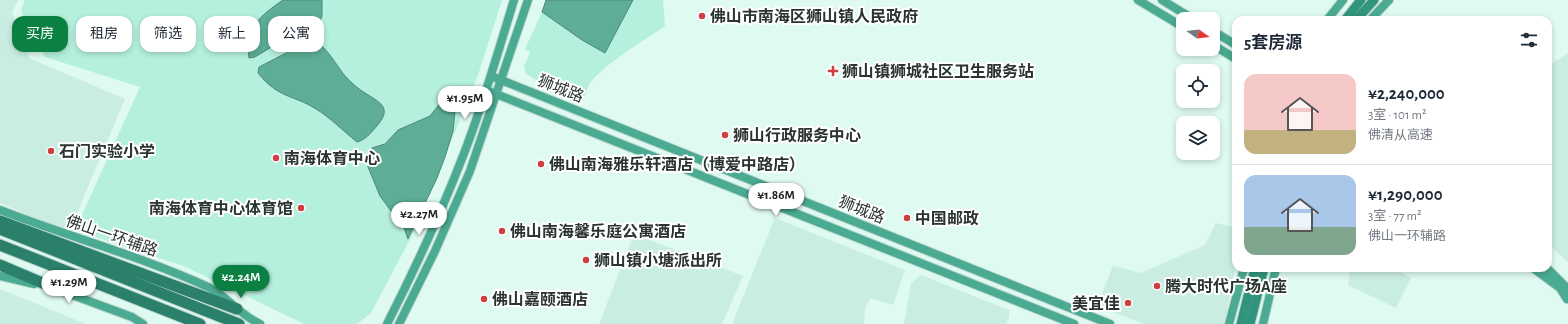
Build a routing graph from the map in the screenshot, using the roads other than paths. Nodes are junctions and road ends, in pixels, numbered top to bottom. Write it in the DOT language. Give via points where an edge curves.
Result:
graph roads {
  1 [pos="514,0"];
  2 [pos="528,0"];
  3 [pos="1138,0"];
  4 [pos="1162,0"];
  5 [pos="1343,0"];
  6 [pos="1361,0"];
  7 [pos="1374,0"];
  8 [pos="1389,0"];
  9 [pos="1182,12"];
  10 [pos="1330,16"];
  11 [pos="1347,16"];
  12 [pos="1360,16"];
  13 [pos="1374,16"];
  14 [pos="1176,23"];
  15 [pos="1220,35"];
  16 [pos="1232,43"];
  17 [pos="1220,49"];
  18 [pos="1232,57"];
  19 [pos="491,76"];
  20 [pos="500,80"];
  21 [pos="486,90"];
  22 [pos="496,94"];
  23 [pos="0,210"];
  24 [pos="0,221"];
  25 [pos="0,229"];
  26 [pos="0,245"];
  27 [pos="0,265"];
  28 [pos="1243,272"];
  29 [pos="1254,272"];
  30 [pos="1263,272"];
  31 [pos="1275,272"];
  32 [pos="1538,272"];
  33 [pos="1551,272"];
  34 [pos="0,276"];
  35 [pos="52,287"];
  36 [pos="237,309"];
  37 [pos="132,317"];
  38 [pos="143,324"];
  39 [pos="150,324"];
  40 [pos="200,324"];
  41 [pos="239,324"];
  42 [pos="259,324"];
  43 [pos="387,324"];
  44 [pos="399,324"];
  45 [pos="1074,324"];
  46 [pos="1110,324"];
  47 [pos="1229,324"];
  48 [pos="1241,324"];
  49 [pos="1250,324"];
  50 [pos="1263,324"];
  1 -- 19 [label="main road"];
  2 -- 20 [label="main road"];
  3 -- 14 [label="main road"];
  4 -- 9 [label="main road"];
  5 -- 10 [label="main road"];
  6 -- 11 [label="main road"];
  7 -- 12 [label="main road"];
  8 -- 13 [label="main road"];
  15 -- 16 [label="main road"];
  17 -- 18 [label="main road"];
  19 -- 20 [label="main road, 狮城路"];
  19 -- 21 [label="main road"];
  20 -- 22 [label="main road"];
  20 -- 46 [label="main road, 狮城路"];
  21 -- 22 [label="main road, 狮城路"];
  21 -- 43 [label="main road" via="463,156 425,246"];
  22 -- 44 [label="main road" via="470,171"];
  22 -- 45 [label="main road, 狮城路"];
  23 -- 36 [label="main road, 佛山一环辅路" via="159,265 213,289"];
  24 -- 36 [label="highway"];
  25 -- 41 [label="highway"];
  26 -- 40 [label="highway"];
  27 -- 35 [label="highway"];
  28 -- 47 [label="main road"];
  29 -- 48 [label="main road"];
  30 -- 49 [label="main road"];
  31 -- 50 [label="main road"];
  32 -- 33 [label="main road" via="1560,288 1567,299 1566,288"];
  34 -- 35 [label="main road"];
  35 -- 37 [label="main road"];
  36 -- 42 [label="main road, 佛山一环辅路"];
  37 -- 38 [label="main road"];
  37 -- 39 [label="main road"];
}
